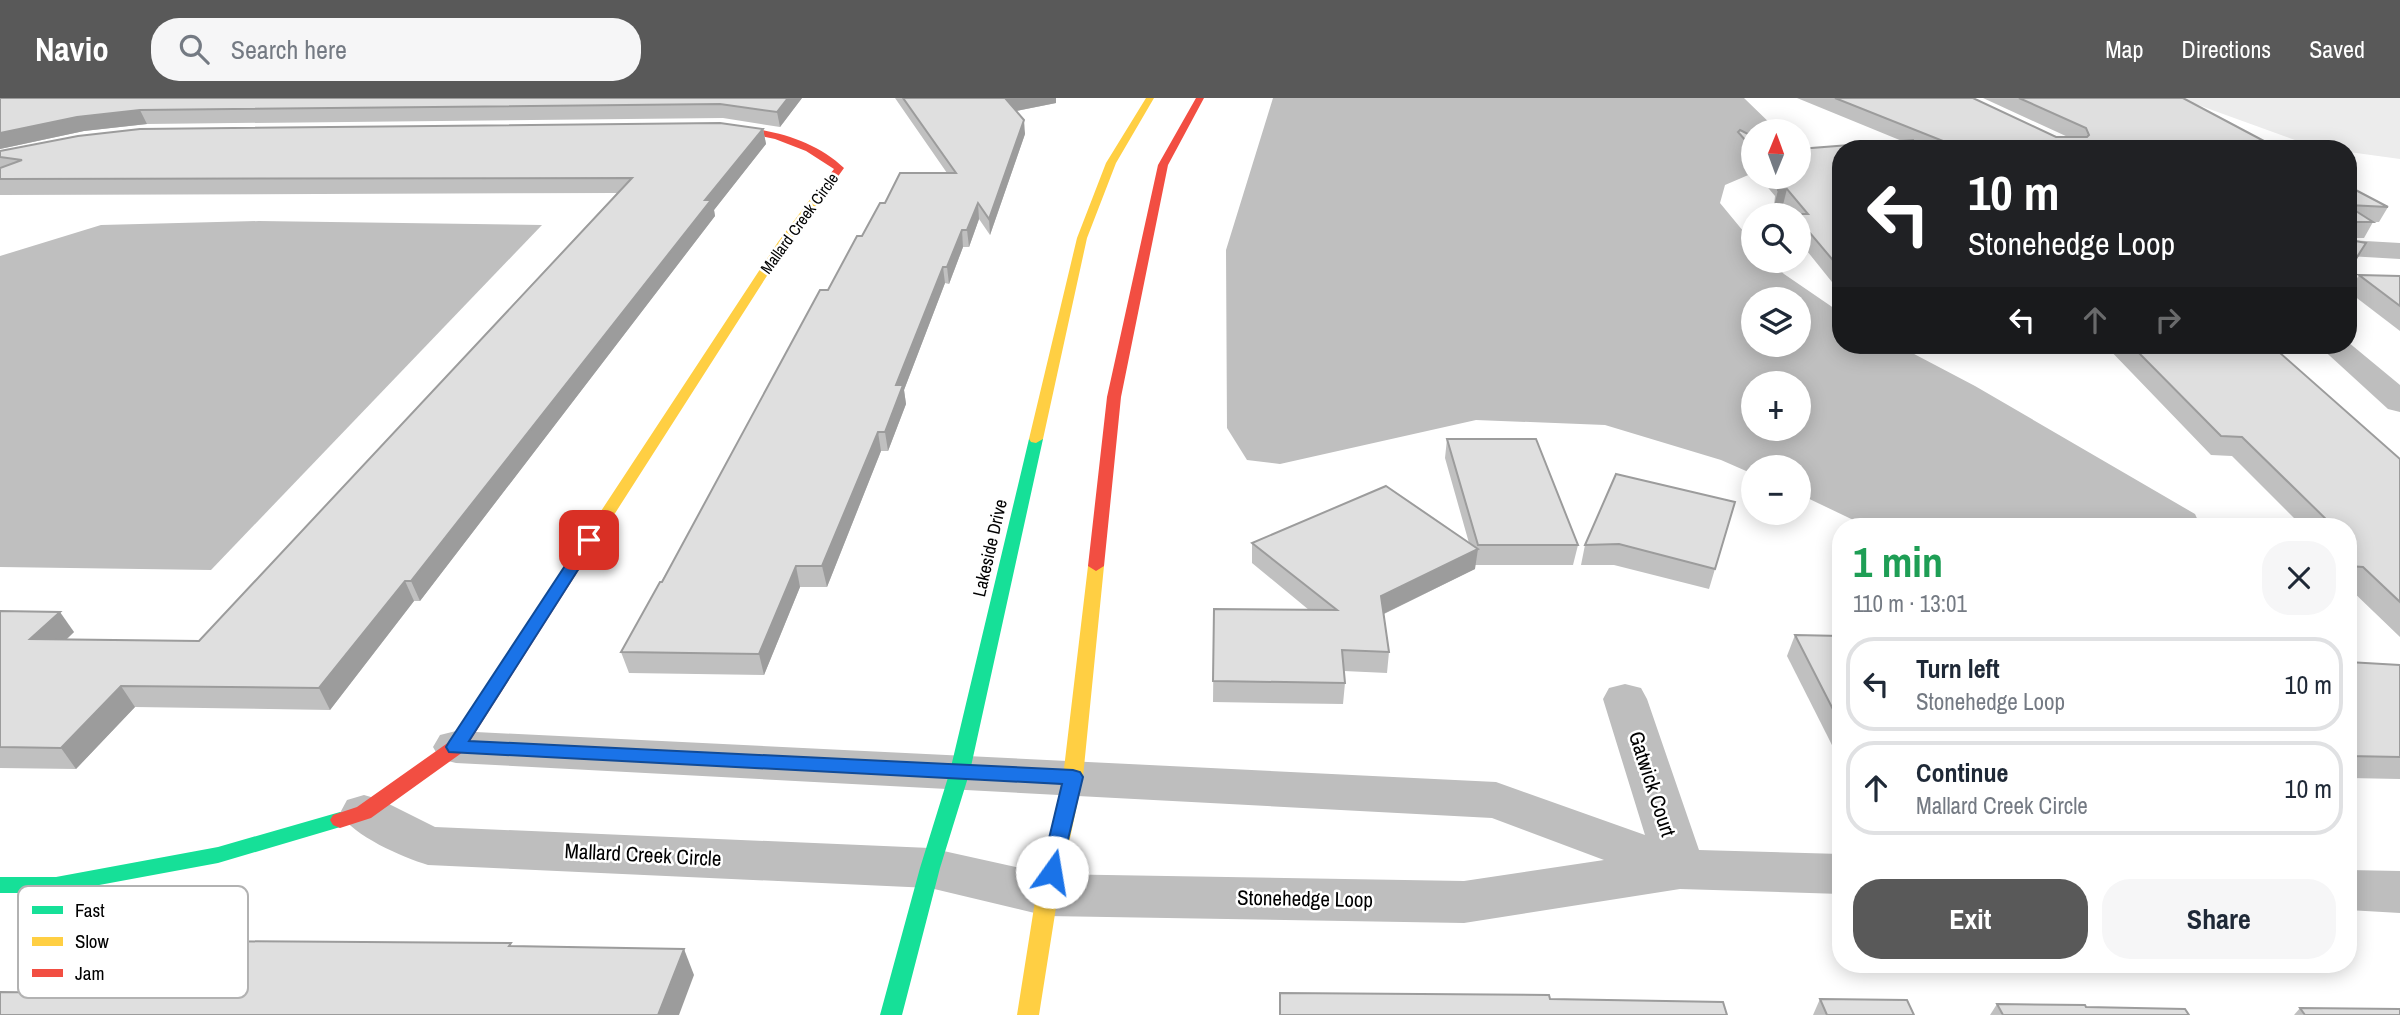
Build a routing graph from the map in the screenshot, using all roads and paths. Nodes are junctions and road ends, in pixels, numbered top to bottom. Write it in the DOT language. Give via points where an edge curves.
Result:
graph roads {
  1 [pos="1150,98"];
  2 [pos="1200,98"];
  3 [pos="696,128"];
  4 [pos="2357,249"];
  5 [pos="2400,251"];
  6 [pos="2344,354"];
  7 [pos="2400,402"];
  8 [pos="1625,699"];
  9 [pos="456,747"];
  10 [pos="960,771"];
  11 [pos="1073,777"];
  12 [pos="364,813"];
  13 [pos="930,868"];
  14 [pos="1680,869"];
  15 [pos="1832,874"];
  16 [pos="0,884"];
  17 [pos="2357,890"];
  18 [pos="2400,892"];
  19 [pos="1046,895"];
  20 [pos="891,1015"];
  21 [pos="1028,1015"];
  1 -- 10 [label="street, Lakeside Drive" via="1111,163 1082,238"];
  2 -- 11 [label="street" via="1163,165 1114,397"];
  3 -- 9 [label="street, Mallard Creek Circle" via="775,133 814,148 839,167 783,242"];
  4 -- 5 [label="street"];
  6 -- 7 [label="street"];
  8 -- 14 [label="street, Gatwick Court"];
  9 -- 10 [label="street"];
  9 -- 12 [label="street, Mallard Creek Circle"];
  10 -- 11 [label="street, Stonehedge Loop"];
  10 -- 13 [label="street, Lakeside Drive"];
  11 -- 14 [label="street, Stonehedge Loop" via="1496,800"];
  11 -- 19 [label="street"];
  12 -- 13 [label="street, Mallard Creek Circle" via="428,846"];
  12 -- 16 [label="street, Mallard Creek Circle" via="218,855 56,885"];
  13 -- 19 [label="street, Stonehedge Loop"];
  13 -- 20 [label="street, Lakeside Drive"];
  14 -- 15 [label="street, Stonehedge Loop"];
  14 -- 19 [label="street, Stonehedge Loop" via="1464,902"];
  17 -- 18 [label="street"];
  19 -- 21 [label="street"];
}
